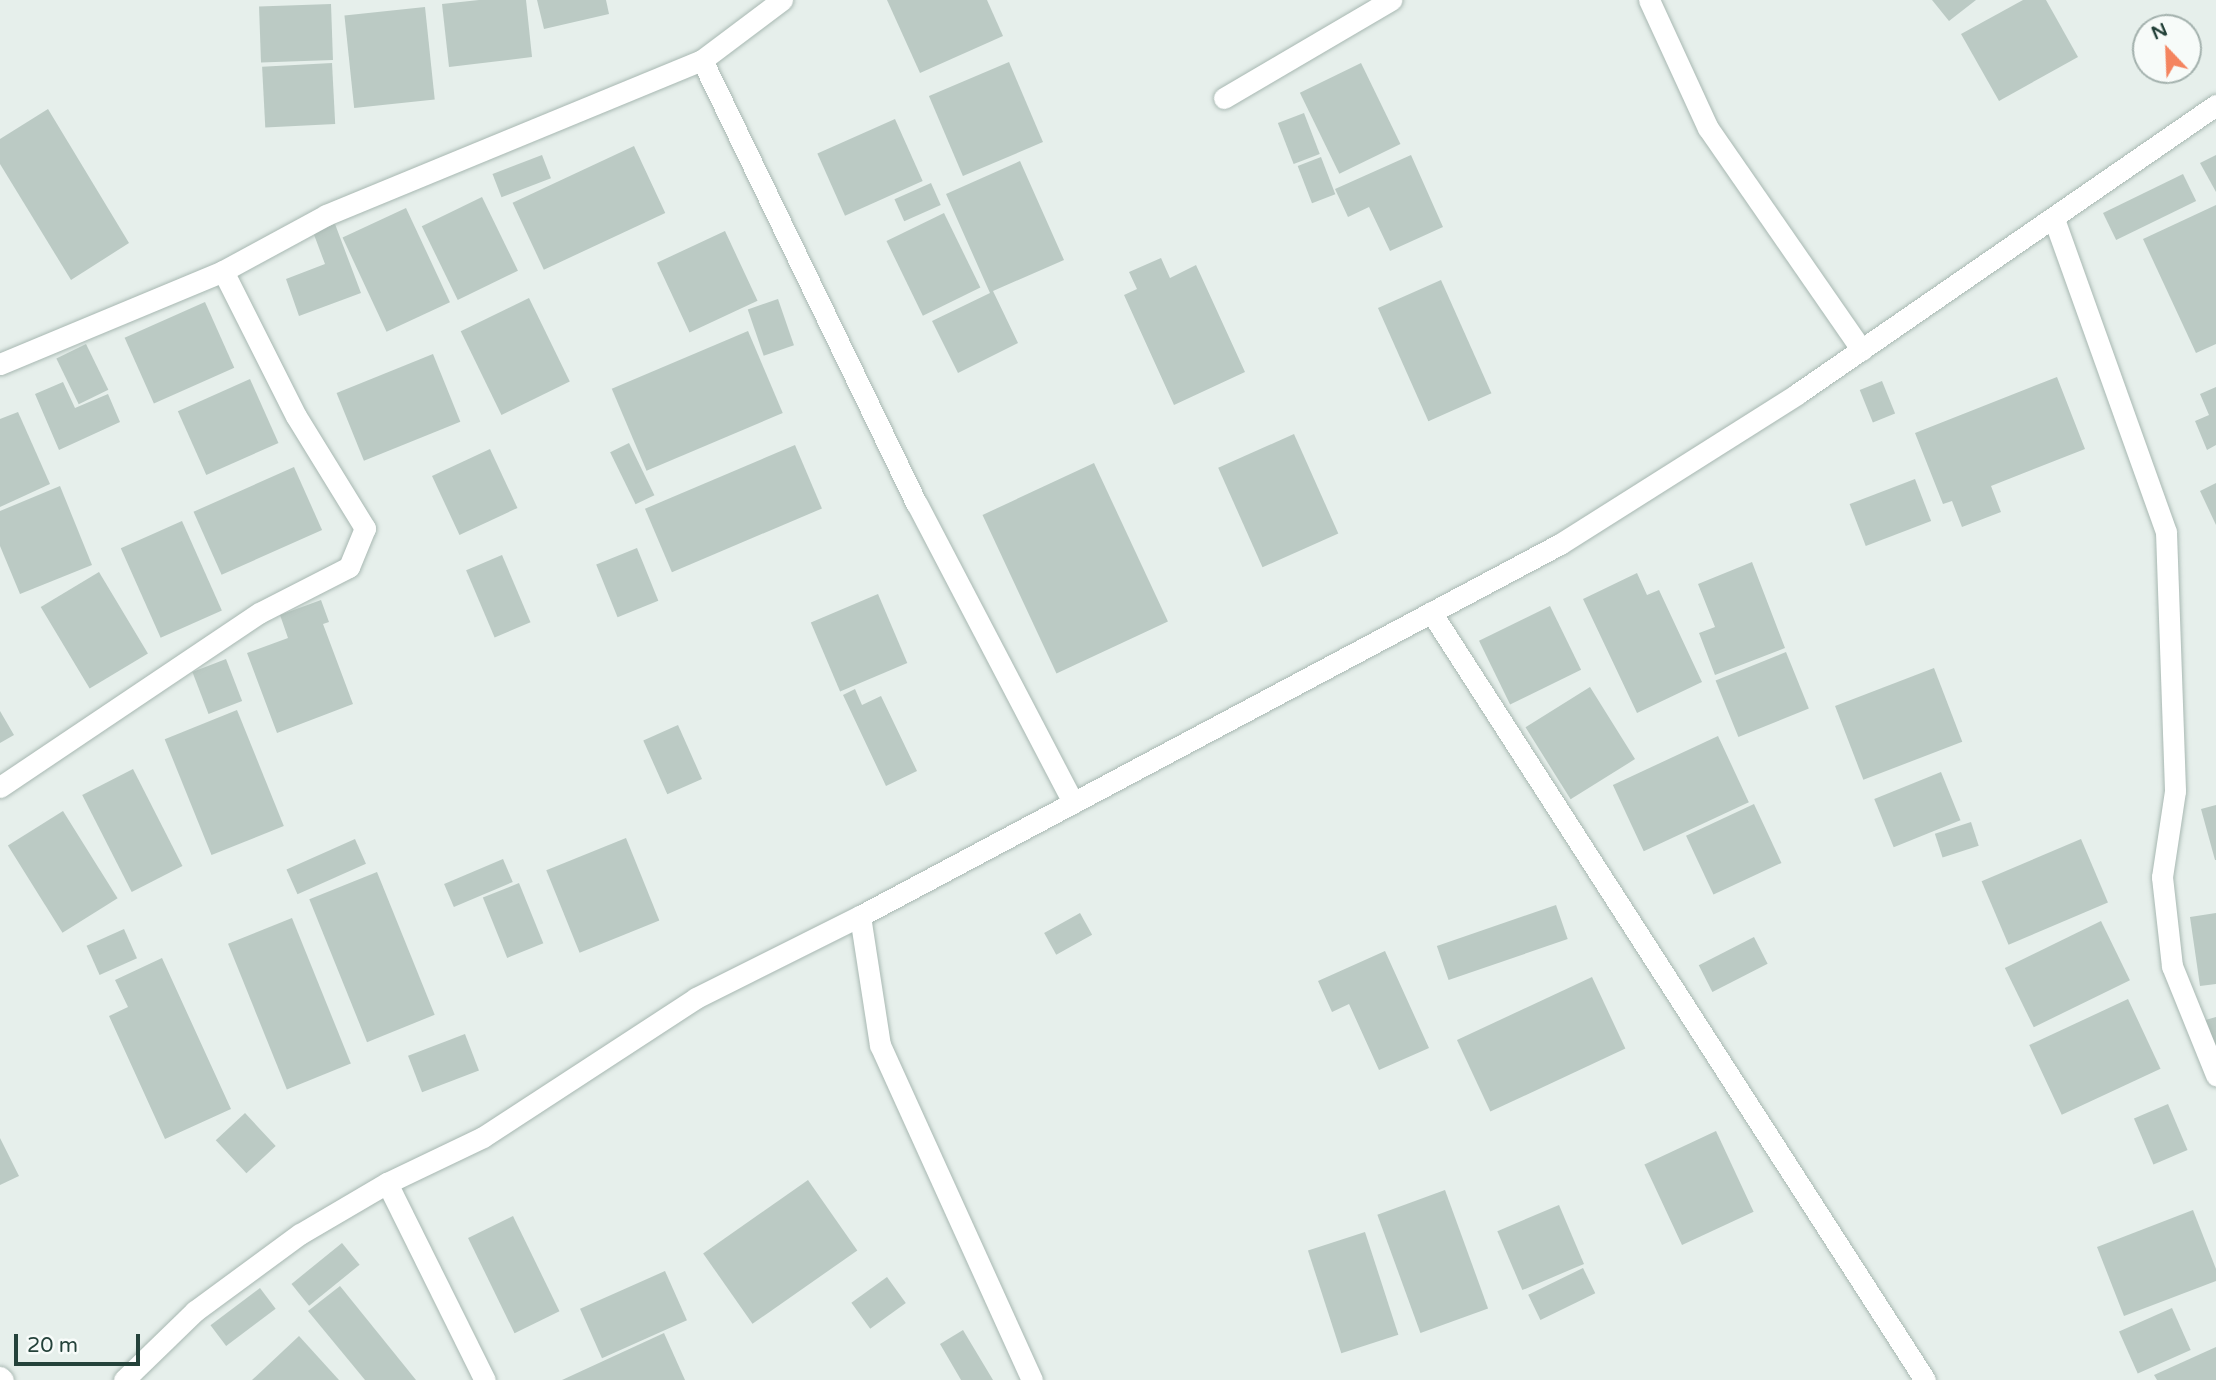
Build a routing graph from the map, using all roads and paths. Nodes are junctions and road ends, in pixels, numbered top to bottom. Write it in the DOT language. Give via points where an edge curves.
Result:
graph roads {
  1 [pos="782,0"];
  2 [pos="1391,0"];
  3 [pos="1649,0"];
  4 [pos="702,60"];
  5 [pos="1224,98"];
  6 [pos="2216,105"];
  7 [pos="2054,219"];
  8 [pos="223,271"];
  9 [pos="1862,350"];
  10 [pos="0,364"];
  11 [pos="1431,612"];
  12 [pos="0,787"];
  13 [pos="1073,803"];
  14 [pos="860,916"];
  15 [pos="2216,1075"];
  16 [pos="387,1183"];
  17 [pos="124,1380"];
  18 [pos="485,1380"];
  19 [pos="1031,1380"];
  20 [pos="1925,1380"];
  1 -- 4 [label="street"];
  2 -- 5 [label="street"];
  3 -- 9 [label="street" via="1708,128"];
  4 -- 8 [label="street" via="326,215"];
  4 -- 13 [label="street" via="917,504"];
  6 -- 7 [label="street"];
  7 -- 9 [label="street"];
  7 -- 15 [label="street" via="2166,531 2175,791 2162,877 2172,966"];
  8 -- 10 [label="street"];
  8 -- 12 [label="street" via="296,416 365,528 349,567 258,613"];
  9 -- 11 [label="street" via="1559,544"];
  11 -- 13 [label="street"];
  11 -- 20 [label="street"];
  13 -- 14 [label="street"];
  14 -- 16 [label="street" via="696,998 483,1137"];
  14 -- 19 [label="street" via="880,1045"];
  16 -- 17 [label="street" via="300,1234 195,1311"];
  16 -- 18 [label="street"];
}
